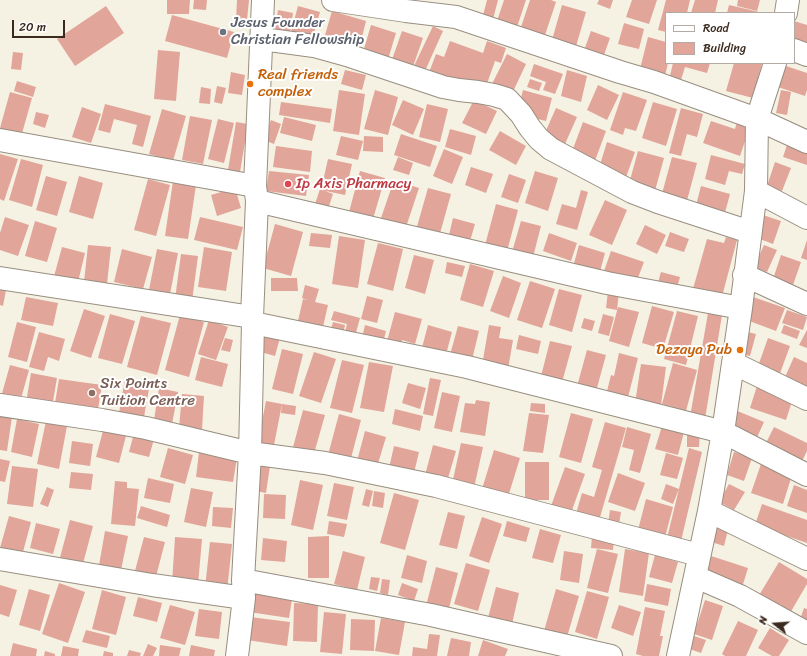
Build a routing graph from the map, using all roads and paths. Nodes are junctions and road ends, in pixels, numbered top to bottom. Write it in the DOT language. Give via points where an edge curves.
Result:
graph roads {
  1 [pos="263,0"];
  2 [pos="333,0"];
  3 [pos="788,0"];
  4 [pos="786,12"];
  5 [pos="262,39"];
  6 [pos="795,50"];
  7 [pos="807,55"];
  8 [pos="775,64"];
  9 [pos="757,119"];
  10 [pos="0,140"];
  11 [pos="807,142"];
  12 [pos="756,191"];
  13 [pos="256,194"];
  14 [pos="807,218"];
  15 [pos="750,232"];
  16 [pos="744,275"];
  17 [pos="0,278"];
  18 [pos="807,304"];
  19 [pos="741,308"];
  20 [pos="253,320"];
  21 [pos="733,363"];
  22 [pos="807,399"];
  23 [pos="0,405"];
  24 [pos="723,432"];
  25 [pos="250,454"];
  26 [pos="807,475"];
  27 [pos="709,511"];
  28 [pos="699,555"];
  29 [pos="807,559"];
  30 [pos="0,560"];
  31 [pos="696,577"];
  32 [pos="243,589"];
  33 [pos="807,633"];
  34 [pos="237,656"];
  35 [pos="611,656"];
  36 [pos="678,656"];
  1 -- 5 [label="street"];
  2 -- 9 [label="street" via="456,17"];
  3 -- 4 [label="street"];
  5 -- 13 [label="street"];
  5 -- 15 [label="street" via="314,46 443,87 507,99 539,139 551,149 632,192"];
  6 -- 7 [label="street"];
  8 -- 9 [label="street"];
  9 -- 11 [label="street"];
  9 -- 12 [label="street"];
  10 -- 13 [label="street"];
  12 -- 14 [label="street"];
  12 -- 15 [label="street"];
  13 -- 19 [label="street" via="607,283"];
  13 -- 20 [label="street"];
  15 -- 16 [label="street"];
  16 -- 18 [label="street"];
  16 -- 19 [label="street"];
  17 -- 20 [label="street"];
  19 -- 21 [label="street"];
  20 -- 24 [label="street" via="467,367"];
  20 -- 25 [label="street"];
  21 -- 22 [label="street"];
  21 -- 24 [label="street"];
  23 -- 25 [label="street" via="146,428"];
  24 -- 26 [label="street"];
  24 -- 27 [label="street"];
  25 -- 28 [label="street" via="325,463 436,486"];
  25 -- 32 [label="street"];
  27 -- 28 [label="street"];
  27 -- 29 [label="street"];
  28 -- 31 [label="street"];
  30 -- 32 [label="street" via="152,585"];
  31 -- 33 [label="street" via="740,596"];
  31 -- 36 [label="street"];
  32 -- 34 [label="street"];
  32 -- 35 [label="street" via="431,615"];
}
